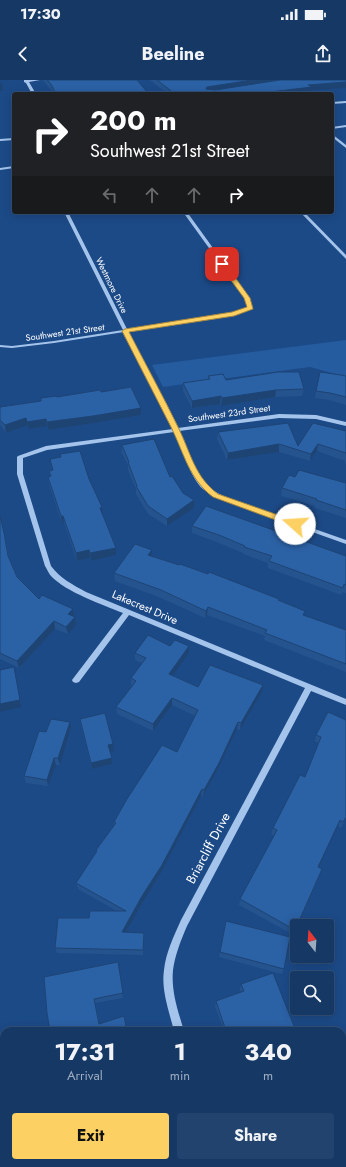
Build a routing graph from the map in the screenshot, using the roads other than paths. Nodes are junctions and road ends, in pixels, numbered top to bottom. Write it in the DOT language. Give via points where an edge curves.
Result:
graph roads {
  1 [pos="38,80"];
  2 [pos="26,81"];
  3 [pos="33,92"];
  4 [pos="346,102"];
  5 [pos="334,103"];
  6 [pos="346,126"];
  7 [pos="334,128"];
  8 [pos="334,137"];
  9 [pos="12,139"];
  10 [pos="0,140"];
  11 [pos="346,147"];
  12 [pos="12,167"];
  13 [pos="0,169"];
  14 [pos="67,214"];
  15 [pos="186,214"];
  16 [pos="304,214"];
  17 [pos="346,258"];
  18 [pos="125,331"];
  19 [pos="0,346"];
  20 [pos="346,424"];
  21 [pos="176,430"];
  22 [pos="20,457"];
  23 [pos="346,542"];
  24 [pos="128,612"];
  25 [pos="76,680"];
  26 [pos="308,687"];
  27 [pos="346,702"];
  28 [pos="178,1027"];
  1 -- 2 [label="street"];
  2 -- 3 [label="street"];
  4 -- 5 [label="street"];
  6 -- 7 [label="street"];
  8 -- 11 [label="street"];
  9 -- 10 [label="street"];
  12 -- 13 [label="street"];
  14 -- 18 [label="street, Westmore Drive"];
  15 -- 18 [label="street, Southwest 21st Street" via="247,298 251,308 234,314"];
  16 -- 17 [label="street"];
  18 -- 19 [label="street, Southwest 21st Street" via="39,344"];
  18 -- 21 [label="street, Westmore Drive"];
  20 -- 21 [label="street, Southwest 23rd Street" via="330,419 294,415"];
  21 -- 22 [label="street, Southwest 23rd Street" via="46,448"];
  21 -- 23 [label="street, Westmore Drive" via="196,475 204,487 216,495"];
  22 -- 24 [label="street, Lakecrest Drive" via="20,474 45,560 54,575 84,594"];
  24 -- 25 [label="street"];
  24 -- 26 [label="street, Lakecrest Drive"];
  26 -- 27 [label="street, Lakecrest Drive"];
  26 -- 28 [label="street, Briarcliff Drive" via="175,944 168,981"];
}
